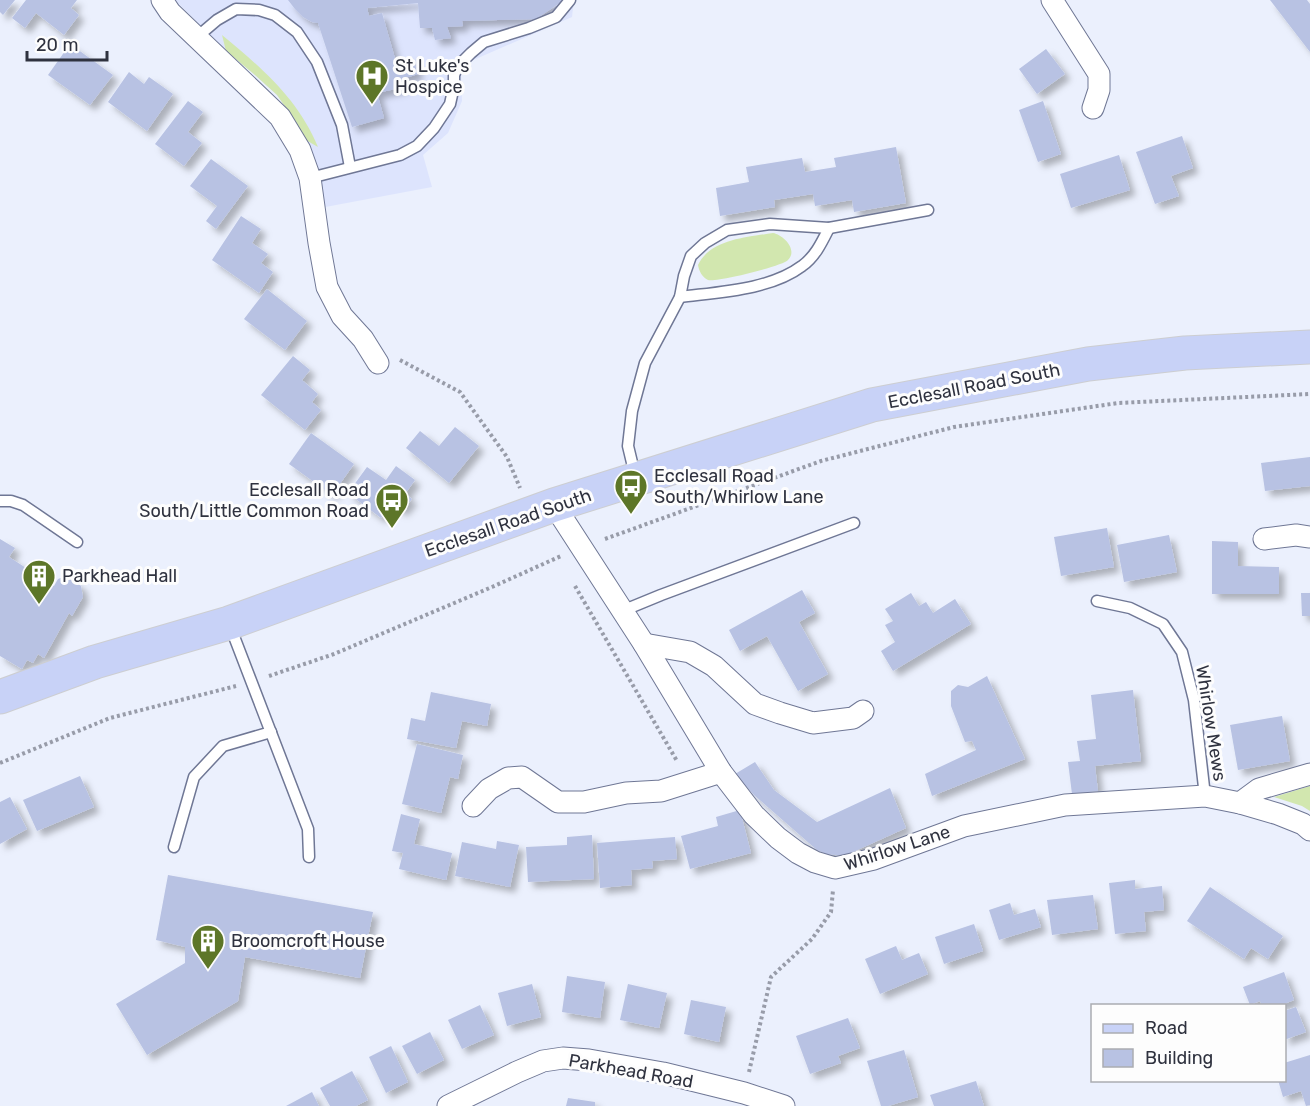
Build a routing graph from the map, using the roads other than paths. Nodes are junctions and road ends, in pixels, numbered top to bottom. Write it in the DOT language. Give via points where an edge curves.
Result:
graph roads {
  1 [pos="162,0"];
  2 [pos="570,0"];
  3 [pos="1052,0"];
  4 [pos="197,37"];
  5 [pos="1093,108"];
  6 [pos="350,167"];
  7 [pos="310,178"];
  8 [pos="928,210"];
  9 [pos="829,228"];
  10 [pos="680,297"];
  11 [pos="1310,347"];
  12 [pos="378,363"];
  13 [pos="636,480"];
  14 [pos="0,501"];
  15 [pos="554,505"];
  16 [pos="854,523"];
  17 [pos="1310,537"];
  18 [pos="1264,539"];
  19 [pos="77,542"];
  20 [pos="1097,601"];
  21 [pos="622,611"];
  22 [pos="229,623"];
  23 [pos="644,644"];
  24 [pos="0,697"];
  25 [pos="864,711"];
  26 [pos="271,732"];
  27 [pos="721,772"];
  28 [pos="1310,774"];
  29 [pos="1205,796"];
  30 [pos="1240,803"];
  31 [pos="473,806"];
  32 [pos="1310,830"];
  33 [pos="174,848"];
  34 [pos="309,857"];
  35 [pos="448,1106"];
  36 [pos="784,1106"];
  1 -- 4 [label="street"];
  2 -- 6 [label="lane" via="556,17 484,42 471,53 454,75 450,104 417,146 400,155"];
  3 -- 5 [label="street" via="1099,74"];
  4 -- 6 [label="lane" via="236,9 275,15 297,32 317,62 334,104"];
  4 -- 7 [label="street" via="280,117 300,150"];
  6 -- 7 [label="lane"];
  7 -- 12 [label="street" via="327,287 342,316"];
  8 -- 9 [label="lane"];
  9 -- 10 [label="lane" via="803,266 777,280"];
  9 -- 10 [label="lane" via="770,224 727,230 691,256"];
  10 -- 13 [label="lane" via="645,363 632,411 628,446"];
  11 -- 13 [label="main road, Ecclesall Road South" via="1185,353 1088,364 872,405"];
  13 -- 15 [label="main road, Ecclesall Road South"];
  14 -- 19 [label="lane" via="23,506"];
  15 -- 21 [label="street, Whirlow Lane"];
  15 -- 22 [label="main road, Ecclesall Road South"];
  16 -- 21 [label="lane"];
  17 -- 18 [label="street"];
  20 -- 29 [label="lane, Whirlow Mews" via="1130,608 1164,624 1182,652 1194,700"];
  21 -- 23 [label="street, Whirlow Lane"];
  22 -- 24 [label="main road, Ecclesall Road South" via="95,663"];
  22 -- 26 [label="lane"];
  23 -- 25 [label="street" via="690,652 714,666 755,704 780,713 813,723 853,718"];
  23 -- 27 [label="street, Whirlow Lane"];
  26 -- 33 [label="lane" via="223,746 194,777"];
  26 -- 34 [label="lane" via="308,829"];
  27 -- 29 [label="street, Whirlow Lane" via="754,815 778,838 815,862 835,868 964,826 1065,805"];
  27 -- 31 [label="street" via="661,791 584,802 558,802 522,777 508,777"];
  28 -- 30 [label="street" via="1259,789"];
  29 -- 30 [label="street, Whirlow Lane"];
  30 -- 32 [label="street, Whirlow Lane" via="1278,814"];
  35 -- 36 [label="street, Parkhead Road" via="543,1061 563,1058 653,1071"];
}
